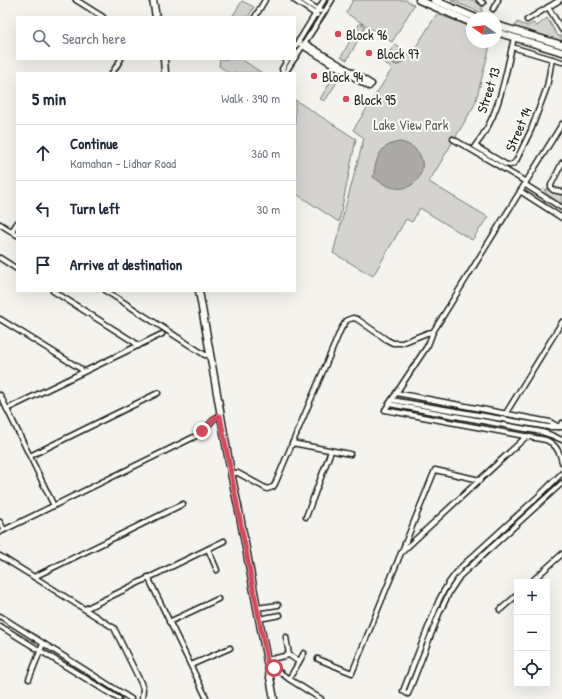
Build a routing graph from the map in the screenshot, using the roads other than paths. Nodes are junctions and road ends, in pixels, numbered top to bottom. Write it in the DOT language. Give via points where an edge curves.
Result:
graph roads {
  1 [pos="76,0"];
  2 [pos="153,0"];
  3 [pos="265,0"];
  4 [pos="294,0"];
  5 [pos="303,0"];
  6 [pos="324,0"];
  7 [pos="332,0"];
  8 [pos="419,0"];
  9 [pos="434,0"];
  10 [pos="498,0"];
  11 [pos="559,0"];
  12 [pos="562,6"];
  13 [pos="548,7"];
  14 [pos="493,9"];
  15 [pos="318,10"];
  16 [pos="323,13"];
  17 [pos="315,14"];
  18 [pos="466,14"];
  19 [pos="100,16"];
  20 [pos="156,16"];
  21 [pos="256,16"];
  22 [pos="320,18"];
  23 [pos="527,20"];
  24 [pos="466,21"];
  25 [pos="502,27"];
  26 [pos="562,30"];
  27 [pos="502,34"];
  28 [pos="514,38"];
  29 [pos="299,40"];
  30 [pos="304,44"];
  31 [pos="296,45"];
  32 [pos="562,45"];
  33 [pos="512,47"];
  34 [pos="562,52"];
  35 [pos="296,56"];
  36 [pos="552,59"];
  37 [pos="120,60"];
  38 [pos="164,60"];
  39 [pos="287,60"];
  40 [pos="294,60"];
  41 [pos="562,62"];
  42 [pos="340,67"];
  43 [pos="113,72"];
  44 [pos="166,72"];
  45 [pos="284,72"];
  46 [pos="285,72"];
  47 [pos="562,124"];
  48 [pos="452,139"];
  49 [pos="475,146"];
  50 [pos="562,163"];
  51 [pos="525,183"];
  52 [pos="520,191"];
  53 [pos="562,192"];
  54 [pos="562,208"];
  55 [pos="562,218"];
  56 [pos="0,224"];
  57 [pos="16,225"];
  58 [pos="12,231"];
  59 [pos="16,234"];
  60 [pos="0,258"];
  61 [pos="16,268"];
  62 [pos="55,292"];
  63 [pos="108,292"];
  64 [pos="199,292"];
  65 [pos="0,319"];
  66 [pos="562,322"];
  67 [pos="433,332"];
  68 [pos="162,334"];
  69 [pos="138,346"];
  70 [pos="210,355"];
  71 [pos="83,372"];
  72 [pos="158,393"];
  73 [pos="396,393"];
  74 [pos="0,395"];
  75 [pos="391,402"];
  76 [pos="7,409"];
  77 [pos="506,413"];
  78 [pos="220,416"];
  79 [pos="562,423"];
  80 [pos="561,427"];
  81 [pos="527,436"];
  82 [pos="562,440"];
  83 [pos="292,444"];
  84 [pos="331,451"];
  85 [pos="350,454"];
  86 [pos="30,456"];
  87 [pos="562,462"];
  88 [pos="231,473"];
  89 [pos="562,473"];
  90 [pos="480,480"];
  91 [pos="562,483"];
  92 [pos="183,504"];
  93 [pos="54,506"];
  94 [pos="306,517"];
  95 [pos="0,522"];
  96 [pos="2,531"];
  97 [pos="224,541"];
  98 [pos="208,549"];
  99 [pos="402,554"];
  100 [pos="562,554"];
  101 [pos="0,556"];
  102 [pos="217,570"];
  103 [pos="34,577"];
  104 [pos="148,577"];
  105 [pos="534,579"];
  106 [pos="514,597"];
  107 [pos="218,599"];
  108 [pos="278,605"];
  109 [pos="257,608"];
  110 [pos="85,609"];
  111 [pos="500,610"];
  112 [pos="0,616"];
  113 [pos="280,616"];
  114 [pos="259,619"];
  115 [pos="169,622"];
  116 [pos="0,626"];
  117 [pos="286,637"];
  118 [pos="43,644"];
  119 [pos="230,648"];
  120 [pos="40,651"];
  121 [pos="304,653"];
  122 [pos="289,655"];
  123 [pos="318,659"];
  124 [pos="267,660"];
  125 [pos="299,662"];
  126 [pos="191,665"];
  127 [pos="269,669"];
  128 [pos="29,679"];
  129 [pos="289,679"];
  130 [pos="206,697"];
  131 [pos="119,699"];
  132 [pos="131,699"];
  133 [pos="142,699"];
  134 [pos="274,699"];
  135 [pos="321,699"];
  1 -- 19 [label="street"];
  2 -- 20 [label="main road"];
  3 -- 21 [label="street"];
  4 -- 17 [label="street"];
  5 -- 15 [label="street"];
  6 -- 15 [label="street"];
  7 -- 16 [label="street"];
  8 -- 24 [label="main road"];
  9 -- 18 [label="main road"];
  10 -- 14 [label="street"];
  11 -- 12 [label="street"];
  11 -- 13 [label="street"];
  13 -- 23 [label="street"];
  13 -- 26 [label="street"];
  15 -- 16 [label="street"];
  15 -- 17 [label="street"];
  16 -- 22 [label="street"];
  17 -- 22 [label="street"];
  17 -- 29 [label="street"];
  22 -- 30 [label="street"];
  25 -- 32 [label="main road"];
  27 -- 28 [label="main road"];
  28 -- 33 [label="street, Street 13"];
  28 -- 34 [label="main road"];
  29 -- 30 [label="street" via="301,45"];
  29 -- 31 [label="street"];
  30 -- 35 [label="street"];
  30 -- 42 [label="street"];
  33 -- 36 [label="street"];
  33 -- 49 [label="street, Street 13" via="497,105"];
  36 -- 41 [label="street"];
  36 -- 49 [label="street, Street 14" via="547,87 516,161 513,164 505,164"];
  37 -- 43 [label="street"];
  38 -- 44 [label="main road"];
  39 -- 45 [label="street" via="282,69"];
  40 -- 46 [label="street"];
  42 -- 42 [label="street" via="372,84 369,88"];
  47 -- 51 [label="street"];
  48 -- 51 [label="street"];
  50 -- 53 [label="street" via="551,185 553,190"];
  51 -- 52 [label="street"];
  51 -- 54 [label="street"];
  52 -- 55 [label="street"];
  52 -- 67 [label="street"];
  56 -- 58 [label="street"];
  57 -- 58 [label="street"];
  58 -- 59 [label="street"];
  60 -- 61 [label="street"];
  62 -- 69 [label="street"];
  63 -- 70 [label="street" via="205,355"];
  64 -- 70 [label="main road"];
  65 -- 71 [label="street"];
  66 -- 77 [label="street"];
  67 -- 73 [label="street" via="428,345"];
  67 -- 83 [label="street" via="402,343 393,343 357,319 347,320 341,328"];
  68 -- 69 [label="street"];
  69 -- 71 [label="street"];
  70 -- 78 [label="main road"];
  71 -- 76 [label="street"];
  72 -- 86 [label="street"];
  73 -- 75 [label="street"];
  73 -- 77 [label="street"];
  74 -- 76 [label="street"];
  75 -- 80 [label="street"];
  75 -- 81 [label="street" via="385,410"];
  75 -- 82 [label="street" via="542,432"];
  76 -- 86 [label="street"];
  77 -- 80 [label="street" via="550,422"];
  78 -- 88 [label="main road"];
  78 -- 93 [label="street" via="194,437"];
  79 -- 80 [label="street"];
  81 -- 87 [label="street" via="552,442"];
  81 -- 90 [label="street"];
  83 -- 84 [label="street"];
  83 -- 88 [label="street" via="275,484 270,488 262,487 238,473"];
  84 -- 85 [label="street"];
  84 -- 94 [label="street"];
  86 -- 93 [label="street"];
  88 -- 109 [label="main road"];
  89 -- 91 [label="street" via="452,577 439,600 402,691 408,694 439,614 460,576"];
  90 -- 99 [label="street"];
  90 -- 99 [label="street" via="435,470"];
  92 -- 103 [label="street"];
  93 -- 96 [label="street"];
  95 -- 96 [label="street"];
  97 -- 98 [label="street"];
  98 -- 102 [label="street"];
  98 -- 104 [label="street"];
  99 -- 123 [label="street" via="352,673"];
  100 -- 105 [label="street"];
  101 -- 103 [label="street"];
  103 -- 110 [label="street"];
  104 -- 110 [label="street"];
  104 -- 115 [label="street"];
  106 -- 111 [label="street"];
  107 -- 115 [label="street"];
  108 -- 109 [label="street"];
  109 -- 114 [label="main road"];
  110 -- 133 [label="street" via="110,625 116,632 141,683"];
  112 -- 118 [label="street"];
  113 -- 114 [label="street"];
  114 -- 124 [label="main road"];
  115 -- 126 [label="street"];
  116 -- 120 [label="street"];
  117 -- 122 [label="street"];
  118 -- 120 [label="street"];
  118 -- 132 [label="street"];
  119 -- 126 [label="street"];
  120 -- 128 [label="street"];
  120 -- 131 [label="street"];
  121 -- 125 [label="street"];
  122 -- 124 [label="street"];
  122 -- 125 [label="street"];
  124 -- 127 [label="main road"];
  125 -- 129 [label="street"];
  126 -- 130 [label="street"];
  127 -- 129 [label="street" via="274,668"];
  127 -- 134 [label="main road"];
  129 -- 135 [label="street"];
}
